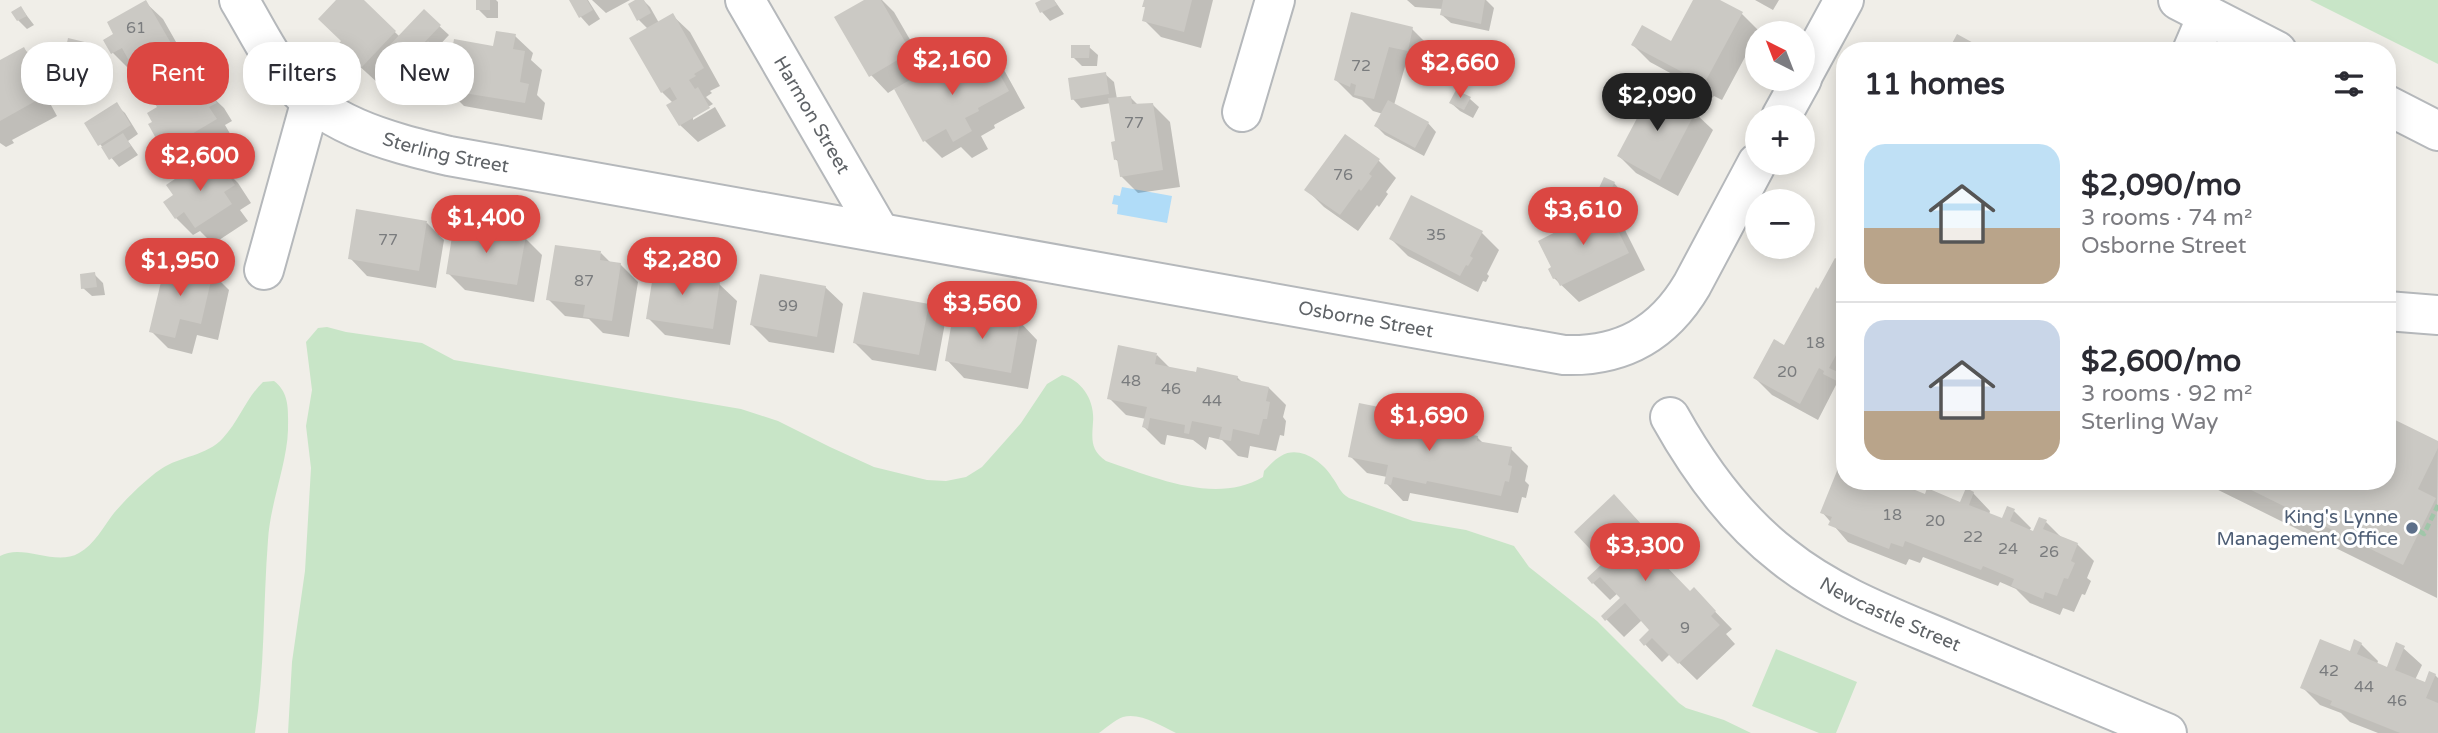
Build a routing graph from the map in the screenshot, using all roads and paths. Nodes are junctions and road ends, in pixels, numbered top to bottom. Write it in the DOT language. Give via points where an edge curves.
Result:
graph roads {
  1 [pos="239,0"];
  2 [pos="746,0"];
  3 [pos="1275,0"];
  4 [pos="1844,0"];
  5 [pos="2193,8"];
  6 [pos="265,42"];
  7 [pos="2192,42"];
  8 [pos="2259,42"];
  9 [pos="1815,54"];
  10 [pos="310,105"];
  11 [pos="318,105"];
  12 [pos="2396,110"];
  13 [pos="1242,112"];
  14 [pos="2438,131"];
  15 [pos="1751,175"];
  16 [pos="879,231"];
  17 [pos="264,270"];
  18 [pos="2396,312"];
  19 [pos="2438,315"];
  20 [pos="1670,417"];
  21 [pos="2438,505"];
  22 [pos="2419,531"];
  23 [pos="2167,733"];
  1 -- 6 [label="street, Sterling Street"];
  2 -- 16 [label="street, Harmon Street"];
  3 -- 13 [label="street"];
  4 -- 9 [label="street"];
  5 -- 7 [label="street"];
  5 -- 8 [label="street"];
  10 -- 17 [label="street"];
  11 -- 16 [label="street, Sterling Street" via="351,127 449,156"];
  12 -- 14 [label="street"];
  15 -- 16 [label="street, Osborne Street" via="1674,311 1639,340 1593,355 1564,355"];
  18 -- 19 [label="street"];
  20 -- 23 [label="street, Newcastle Street" via="1723,497 1764,541 1800,569 1867,607"];
  21 -- 22 [label="path" via="2424,534"];
}
